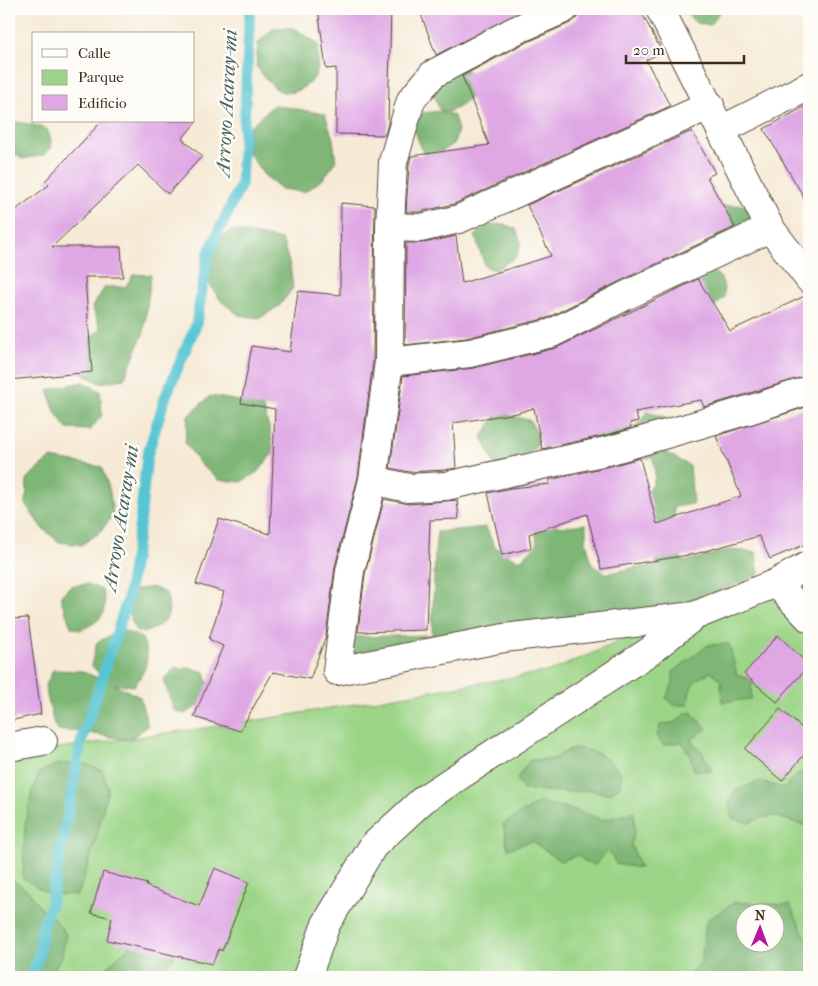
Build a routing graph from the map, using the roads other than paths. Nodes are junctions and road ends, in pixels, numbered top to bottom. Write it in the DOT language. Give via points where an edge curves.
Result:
graph roads {
  1 [pos="564,9"];
  2 [pos="660,9"];
  3 [pos="809,86"];
  4 [pos="710,105"];
  5 [pos="721,130"];
  6 [pos="390,227"];
  7 [pos="770,228"];
  8 [pos="809,279"];
  9 [pos="389,362"];
  10 [pos="809,390"];
  11 [pos="373,480"];
  12 [pos="809,566"];
  13 [pos="776,583"];
  14 [pos="694,616"];
  15 [pos="809,618"];
  16 [pos="43,741"];
  17 [pos="9,747"];
  18 [pos="307,977"];
  1 -- 6 [label="street" via="514,31 434,74 411,100 393,162"];
  2 -- 4 [label="street"];
  3 -- 5 [label="street"];
  4 -- 5 [label="street"];
  4 -- 6 [label="street" via="459,219 421,228"];
  5 -- 7 [label="street"];
  6 -- 9 [label="street"];
  7 -- 8 [label="street"];
  7 -- 9 [label="street" via="552,332 470,353"];
  9 -- 11 [label="street"];
  10 -- 11 [label="street" via="611,450 446,486 408,488"];
  11 -- 14 [label="street" via="350,571 337,671 504,638"];
  12 -- 13 [label="street"];
  13 -- 14 [label="street"];
  13 -- 15 [label="street"];
  14 -- 18 [label="street" via="650,651 424,799 379,840 326,924"];
  16 -- 17 [label="street"];
}
